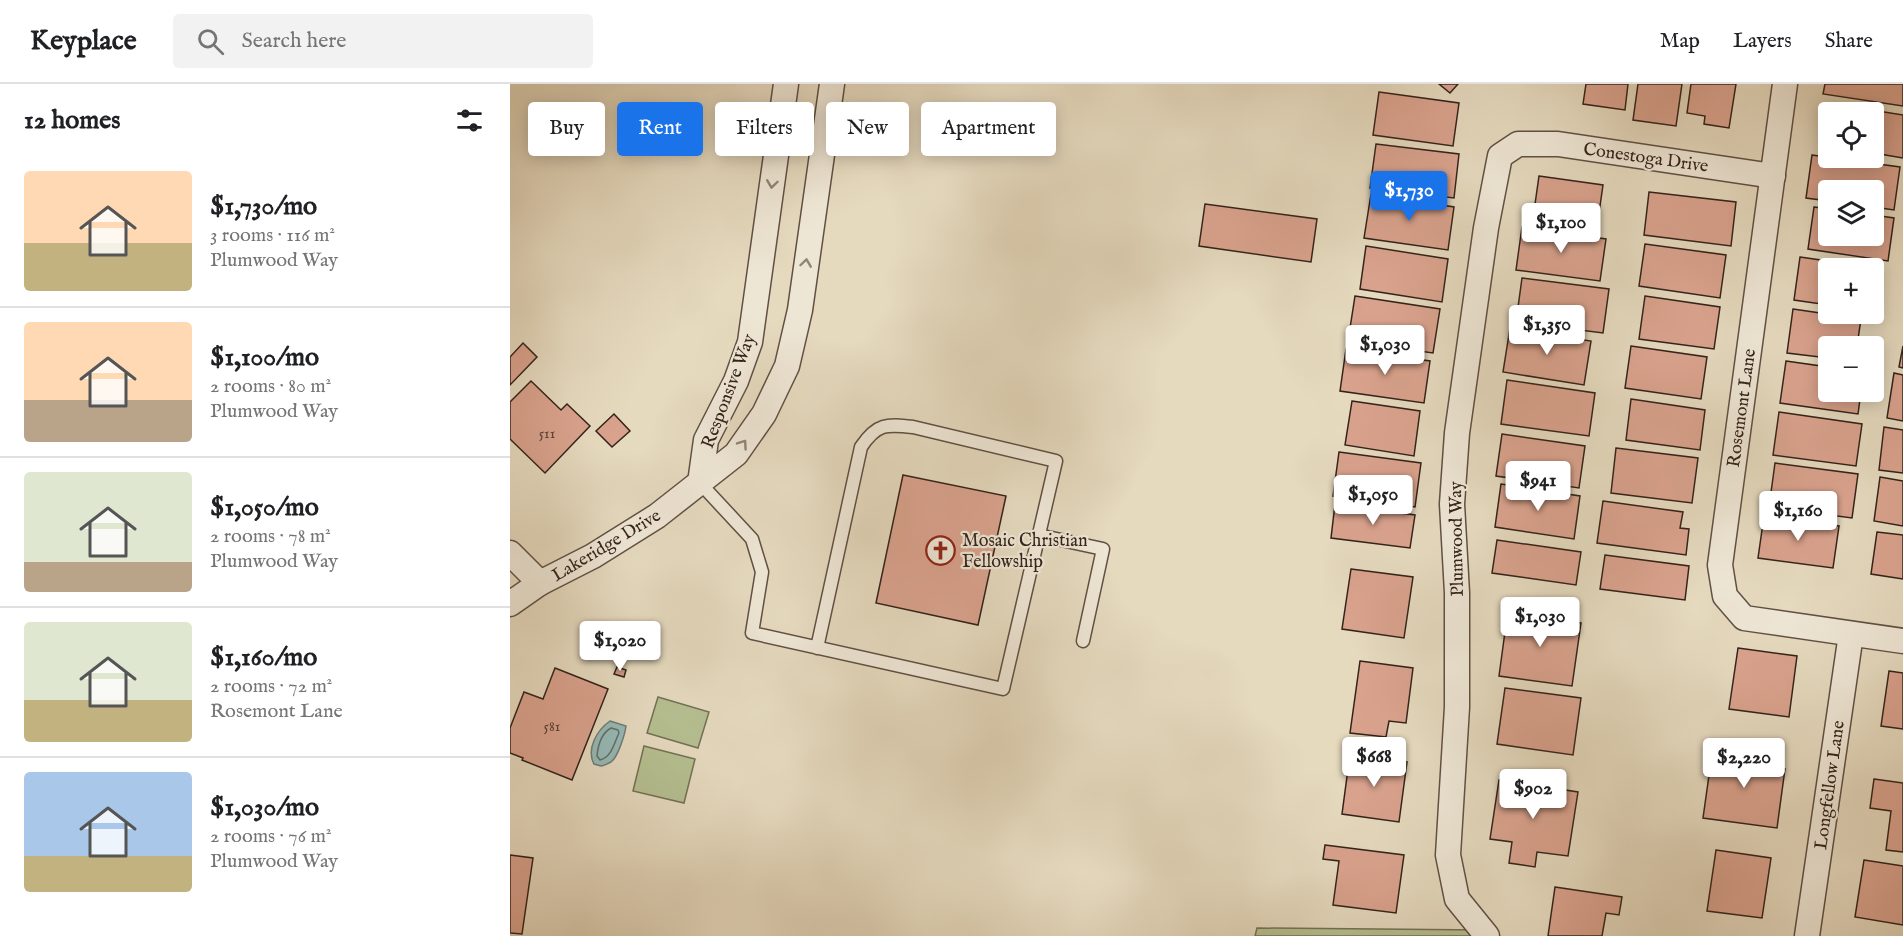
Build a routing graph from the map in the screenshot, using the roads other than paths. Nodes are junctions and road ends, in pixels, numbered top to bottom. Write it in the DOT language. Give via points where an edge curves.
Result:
graph roads {
  1 [pos="786,84"];
  2 [pos="832,84"];
  3 [pos="1785,84"];
  4 [pos="1518,144"];
  5 [pos="1773,176"];
  6 [pos="700,483"];
  7 [pos="1038,535"];
  8 [pos="510,553"];
  9 [pos="540,583"];
  10 [pos="510,604"];
  11 [pos="1851,634"];
  12 [pos="1083,641"];
  13 [pos="1903,641"];
  14 [pos="817,648"];
  15 [pos="1487,936"];
  16 [pos="1807,936"];
  1 -- 6 [label="street, Responsive Way, one-way" via="750,342 736,381 706,440"];
  6 -- 2 [label="street, Responsive Way, one-way" via="736,454 764,414 787,366 800,310"];
  3 -- 5 [label="street, Rosemont Lane"];
  4 -- 5 [label="street, Conestoga Drive" via="1558,144"];
  4 -- 15 [label="street, Plumwood Way" via="1500,156 1486,228 1452,504 1457,707 1448,855 1457,899"];
  5 -- 11 [label="street, Rosemont Lane" via="1720,565 1725,596 1744,618"];
  6 -- 9 [label="street, Lakeridge Drive" via="657,516 593,556"];
  6 -- 14 [label="lane" via="752,539 762,572 753,633"];
  7 -- 12 [label="lane" via="1103,549"];
  7 -- 14 [label="lane" via="1003,689"];
  7 -- 14 [label="lane" via="1056,461 913,427 895,425 870,433 861,447"];
  8 -- 9 [label="street"];
  9 -- 10 [label="street, Lakeridge Drive"];
  11 -- 13 [label="street, Rosemont Lane"];
  11 -- 16 [label="street, Longfellow Lane"];
}
